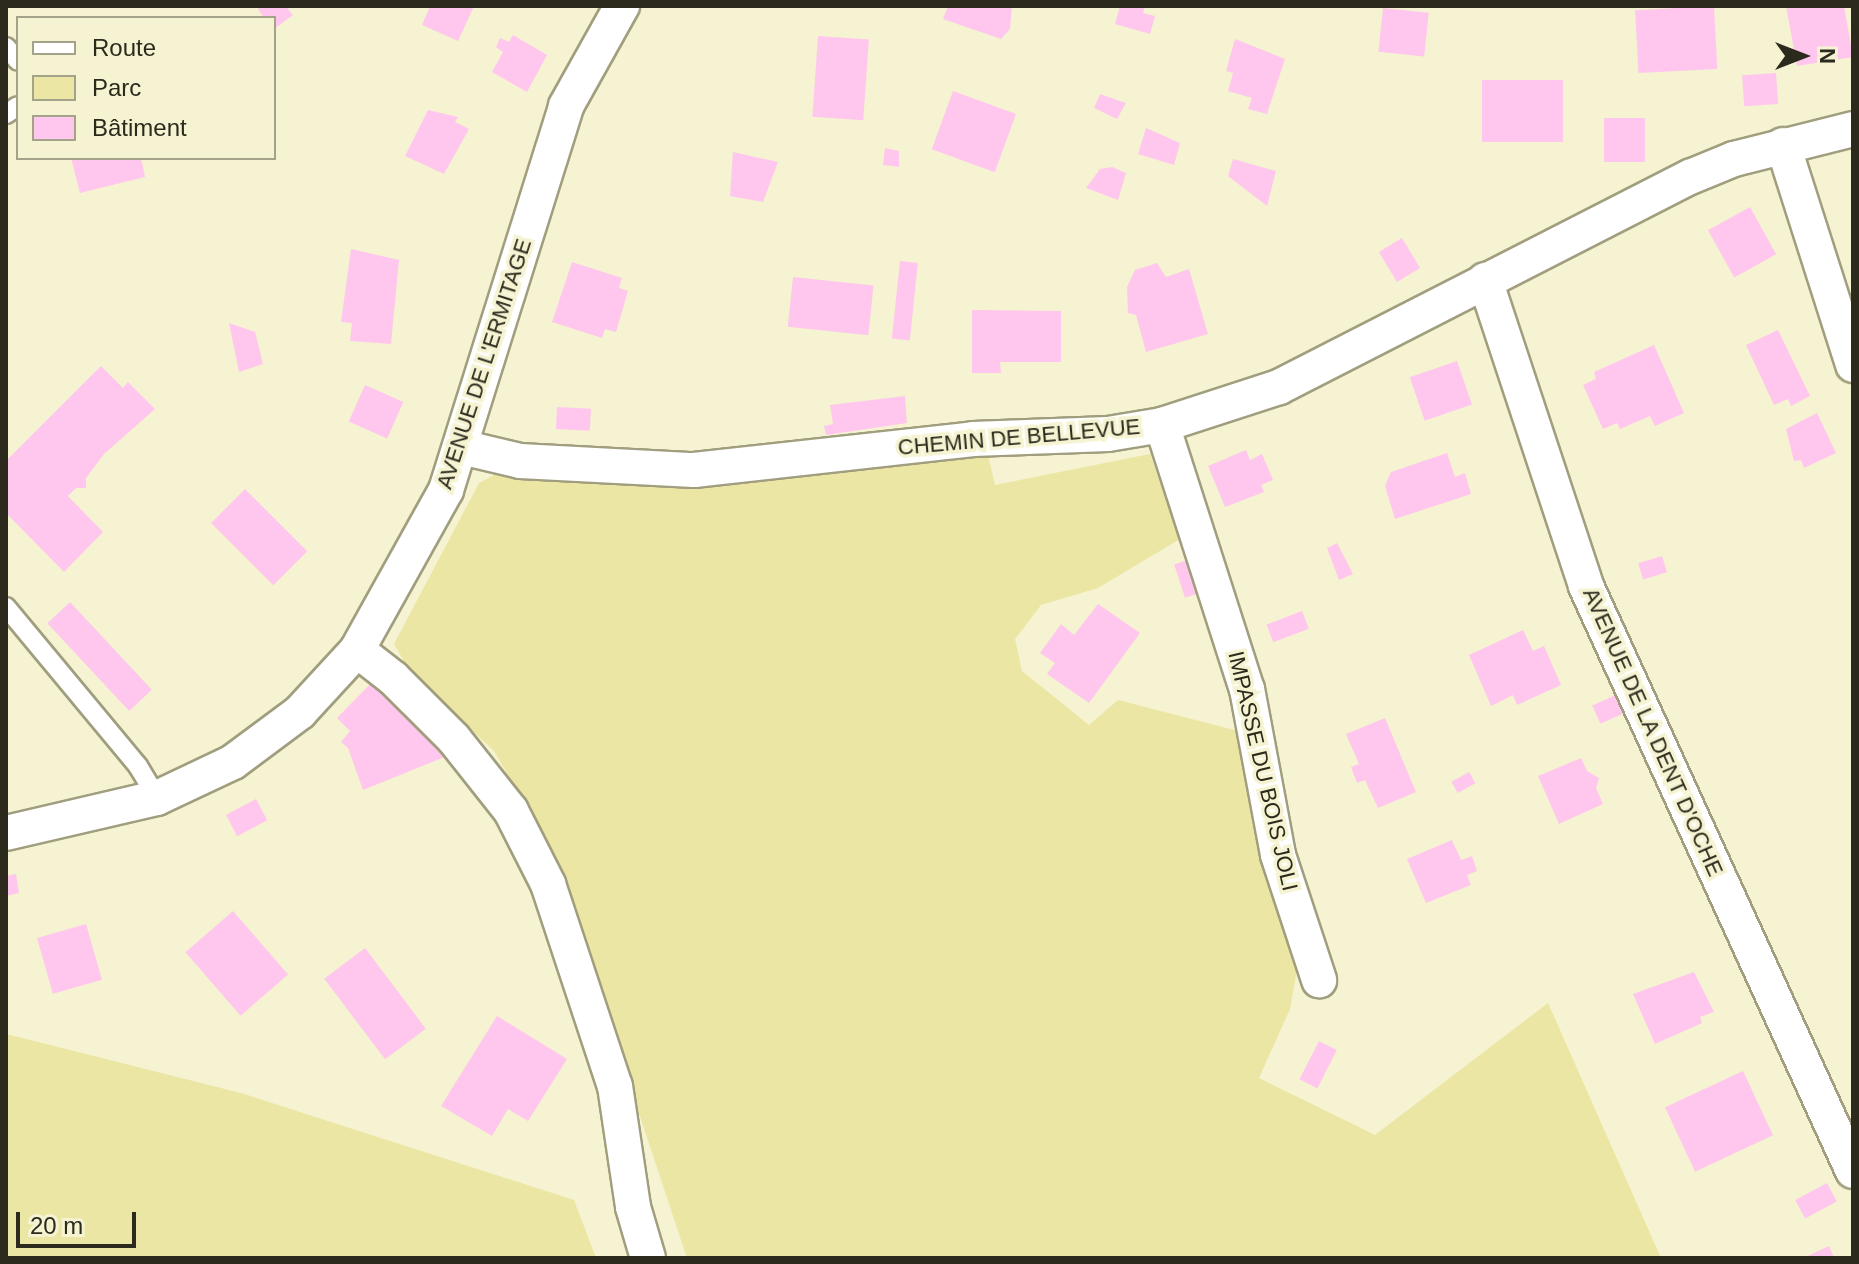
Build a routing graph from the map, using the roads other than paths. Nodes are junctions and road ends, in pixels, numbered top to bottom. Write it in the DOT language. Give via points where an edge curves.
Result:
graph roads {
  1 [pos="622,6"];
  2 [pos="1853,129"];
  3 [pos="1783,145"];
  4 [pos="1485,280"];
  5 [pos="1853,365"];
  6 [pos="1162,425"];
  7 [pos="461,447"];
  8 [pos="6,607"];
  9 [pos="357,650"];
  10 [pos="157,798"];
  11 [pos="6,833"];
  12 [pos="1319,980"];
  13 [pos="1853,1171"];
  14 [pos="648,1258"];
  1 -- 7 [label="street, AVENUE DE L'ERMITAGE" via="566,106"];
  2 -- 3 [label="street, CHEMIN DE BELLEVUE"];
  3 -- 4 [label="street, CHEMIN DE BELLEVUE" via="1690,177"];
  3 -- 5 [label="street"];
  4 -- 6 [label="street, CHEMIN DE BELLEVUE" via="1279,387"];
  4 -- 13 [label="street, AVENUE DE LA DENT D'OCHE" via="1586,586"];
  6 -- 7 [label="street, CHEMIN DE BELLEVUE" via="1108,434 973,439 694,470 520,461"];
  6 -- 12 [label="street, IMPASSE DU BOIS JOLI" via="1247,689 1278,855"];
  7 -- 9 [label="street, AVENUE DE L'ERMITAGE" via="424,533"];
  8 -- 10 [label="lane" via="138,766"];
  9 -- 10 [label="street, AVENUE DE L'ERMITAGE" via="331,682 267,738 233,762"];
  9 -- 14 [label="street" via="454,739 511,811 548,884 612,1074 633,1207"];
  10 -- 11 [label="street, AVENUE DE L'ERMITAGE"];
}
